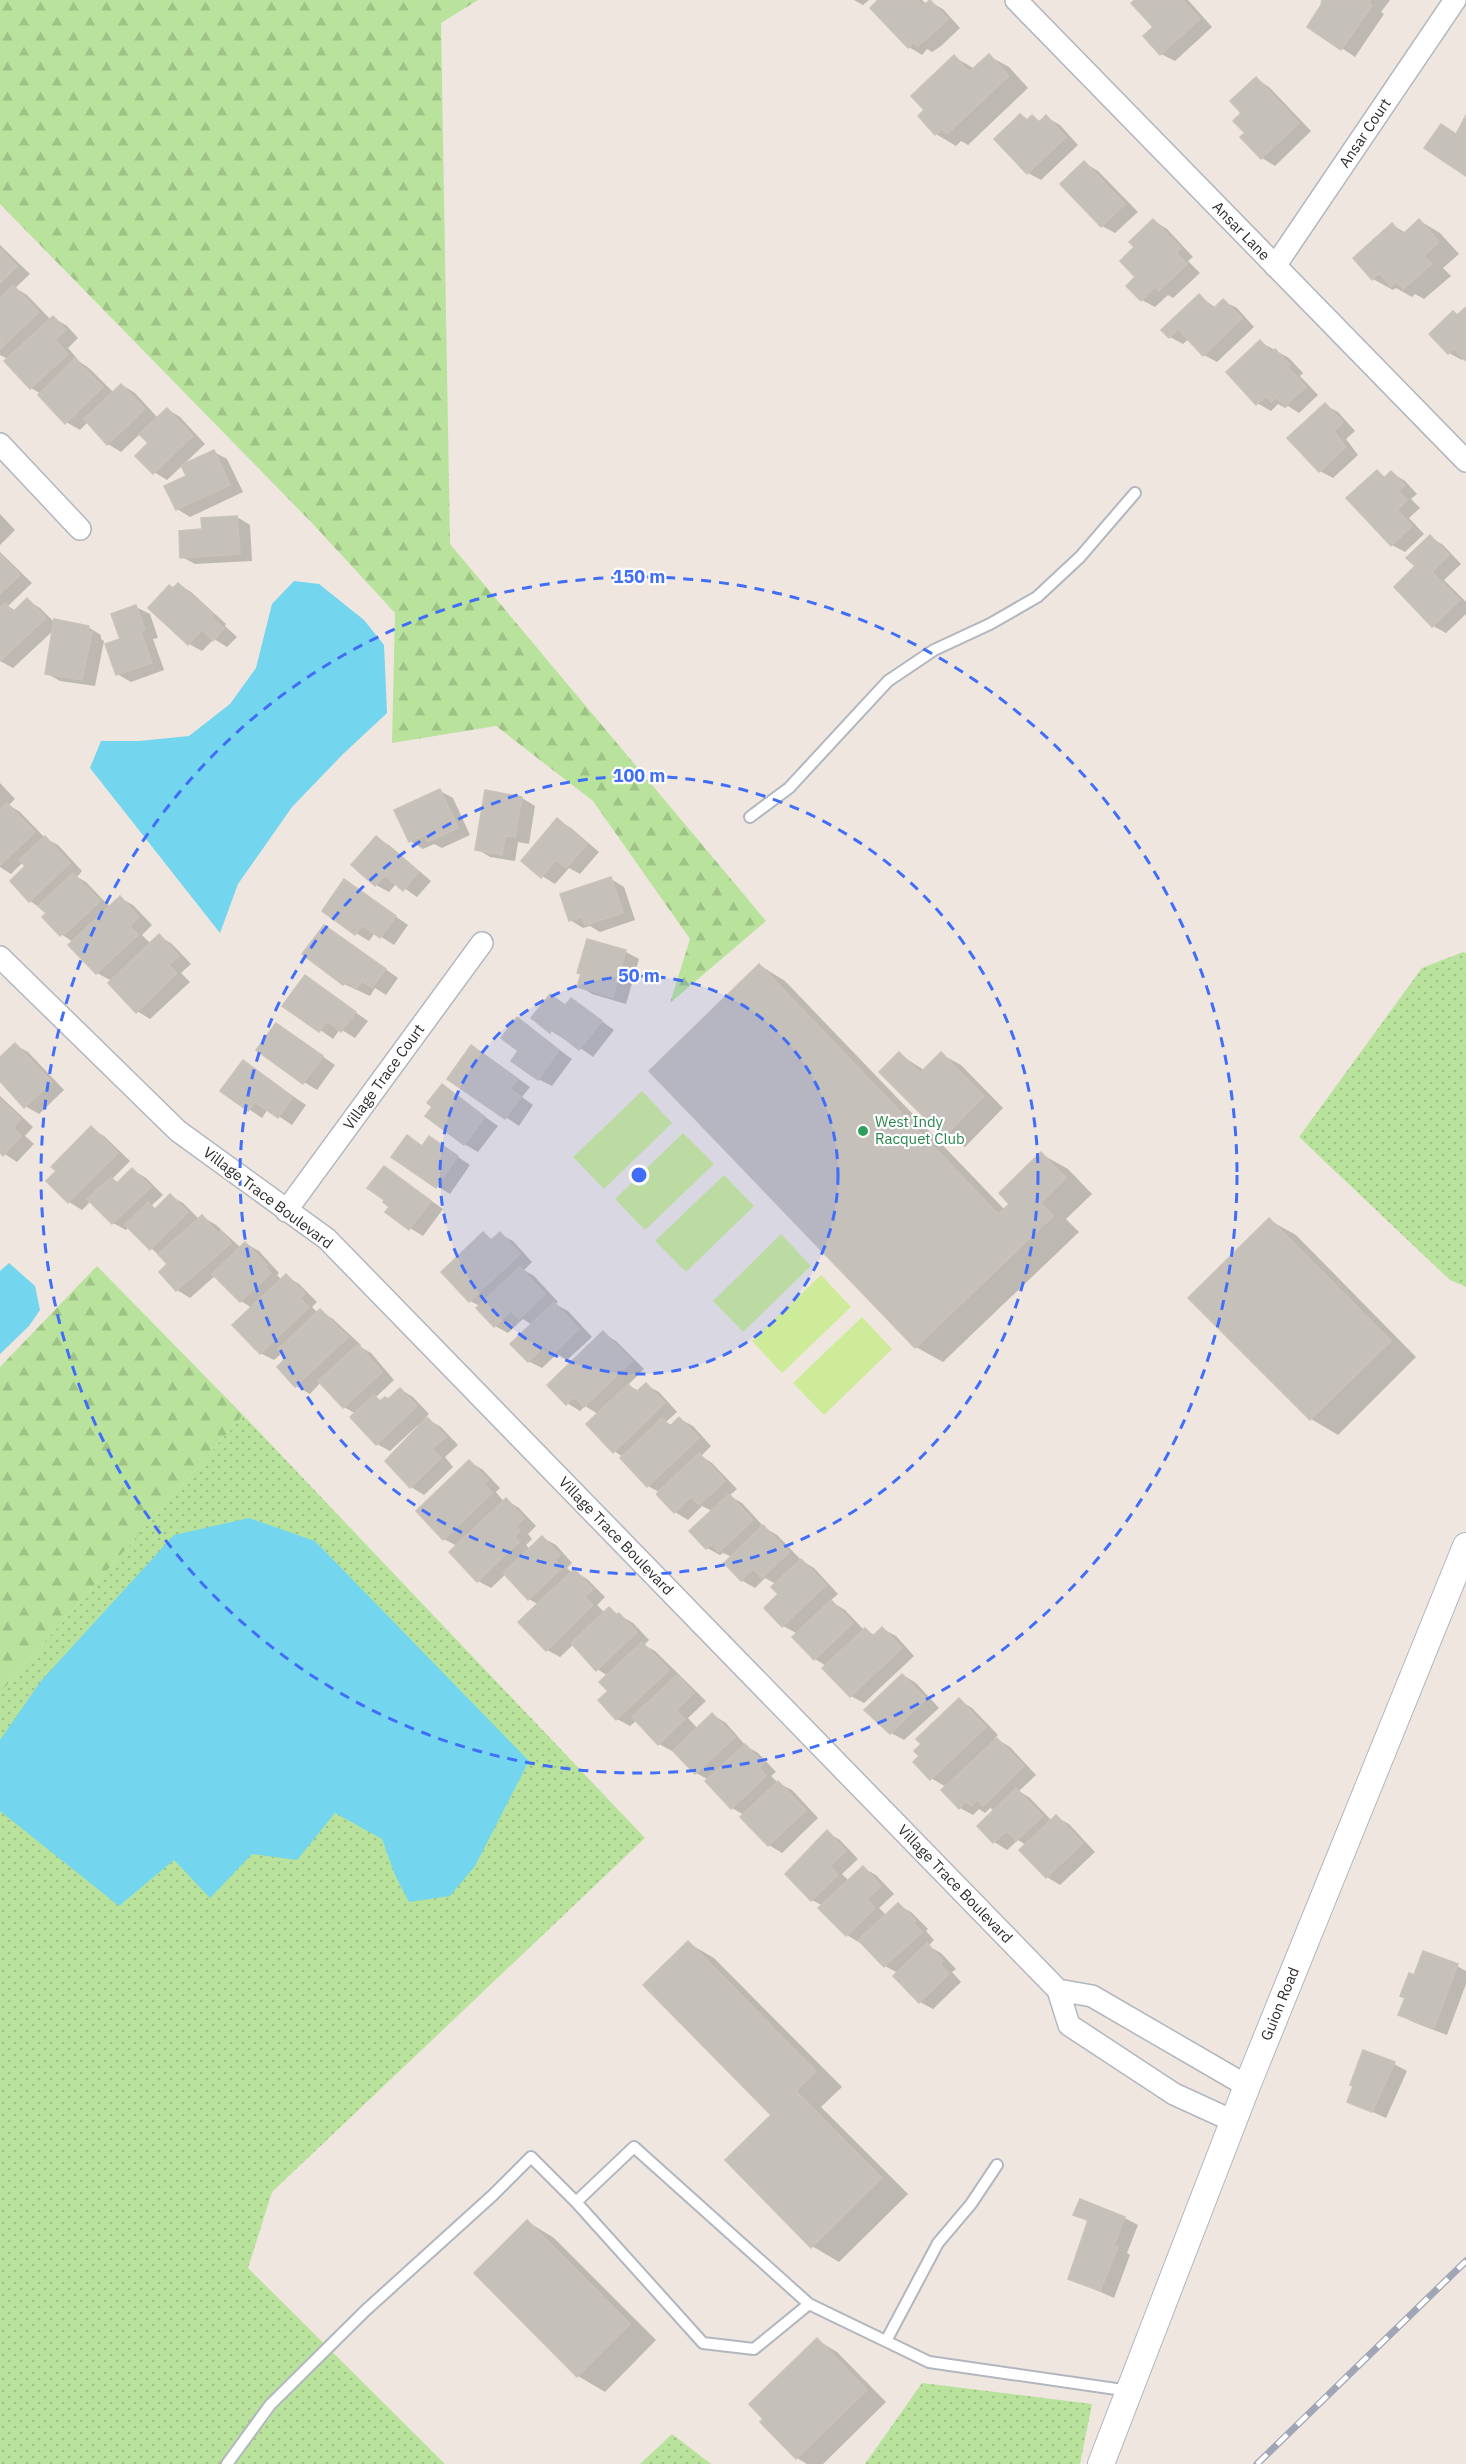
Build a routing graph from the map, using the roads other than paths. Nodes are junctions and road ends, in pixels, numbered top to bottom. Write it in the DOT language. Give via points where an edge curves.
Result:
graph roads {
  1 [pos="1016,0"];
  2 [pos="1455,0"];
  3 [pos="1275,266"];
  4 [pos="0,444"];
  5 [pos="1466,462"];
  6 [pos="1135,493"];
  7 [pos="80,529"];
  8 [pos="750,817"];
  9 [pos="482,943"];
  10 [pos="2,964"];
  11 [pos="286,1211"];
  12 [pos="1466,1546"];
  13 [pos="1058,1990"];
  14 [pos="1247,2086"];
  15 [pos="1233,2121"];
  16 [pos="997,2165"];
  17 [pos="576,2202"];
  18 [pos="809,2304"];
  19 [pos="886,2341"];
  20 [pos="1130,2391"];
  21 [pos="227,2464"];
  22 [pos="1101,2464"];
  1 -- 3 [label="street, Ansar Lane"];
  2 -- 3 [label="street, Ansar Court"];
  3 -- 5 [label="street, Ansar Lane"];
  4 -- 7 [label="street"];
  6 -- 8 [label="lane" via="1080,557 1037,597 934,650 888,681 789,788"];
  9 -- 11 [label="street, Village Trace Court"];
  10 -- 11 [label="street, Village Trace Boulevard" via="178,1131"];
  11 -- 13 [label="street, Village Trace Boulevard" via="327,1239"];
  12 -- 14 [label="street, Guion Road"];
  13 -- 14 [label="street" via="1092,1996"];
  13 -- 15 [label="street" via="1069,2025 1174,2094"];
  14 -- 15 [label="street, Guion Road"];
  15 -- 20 [label="street, Guion Road"];
  16 -- 19 [label="lane" via="938,2243"];
  17 -- 18 [label="lane" via="703,2343 754,2349"];
  17 -- 18 [label="lane" via="634,2147"];
  17 -- 21 [label="lane" via="531,2157 270,2405"];
  18 -- 19 [label="lane"];
  19 -- 20 [label="lane" via="929,2362"];
  20 -- 22 [label="street, Guion Road"];
}
